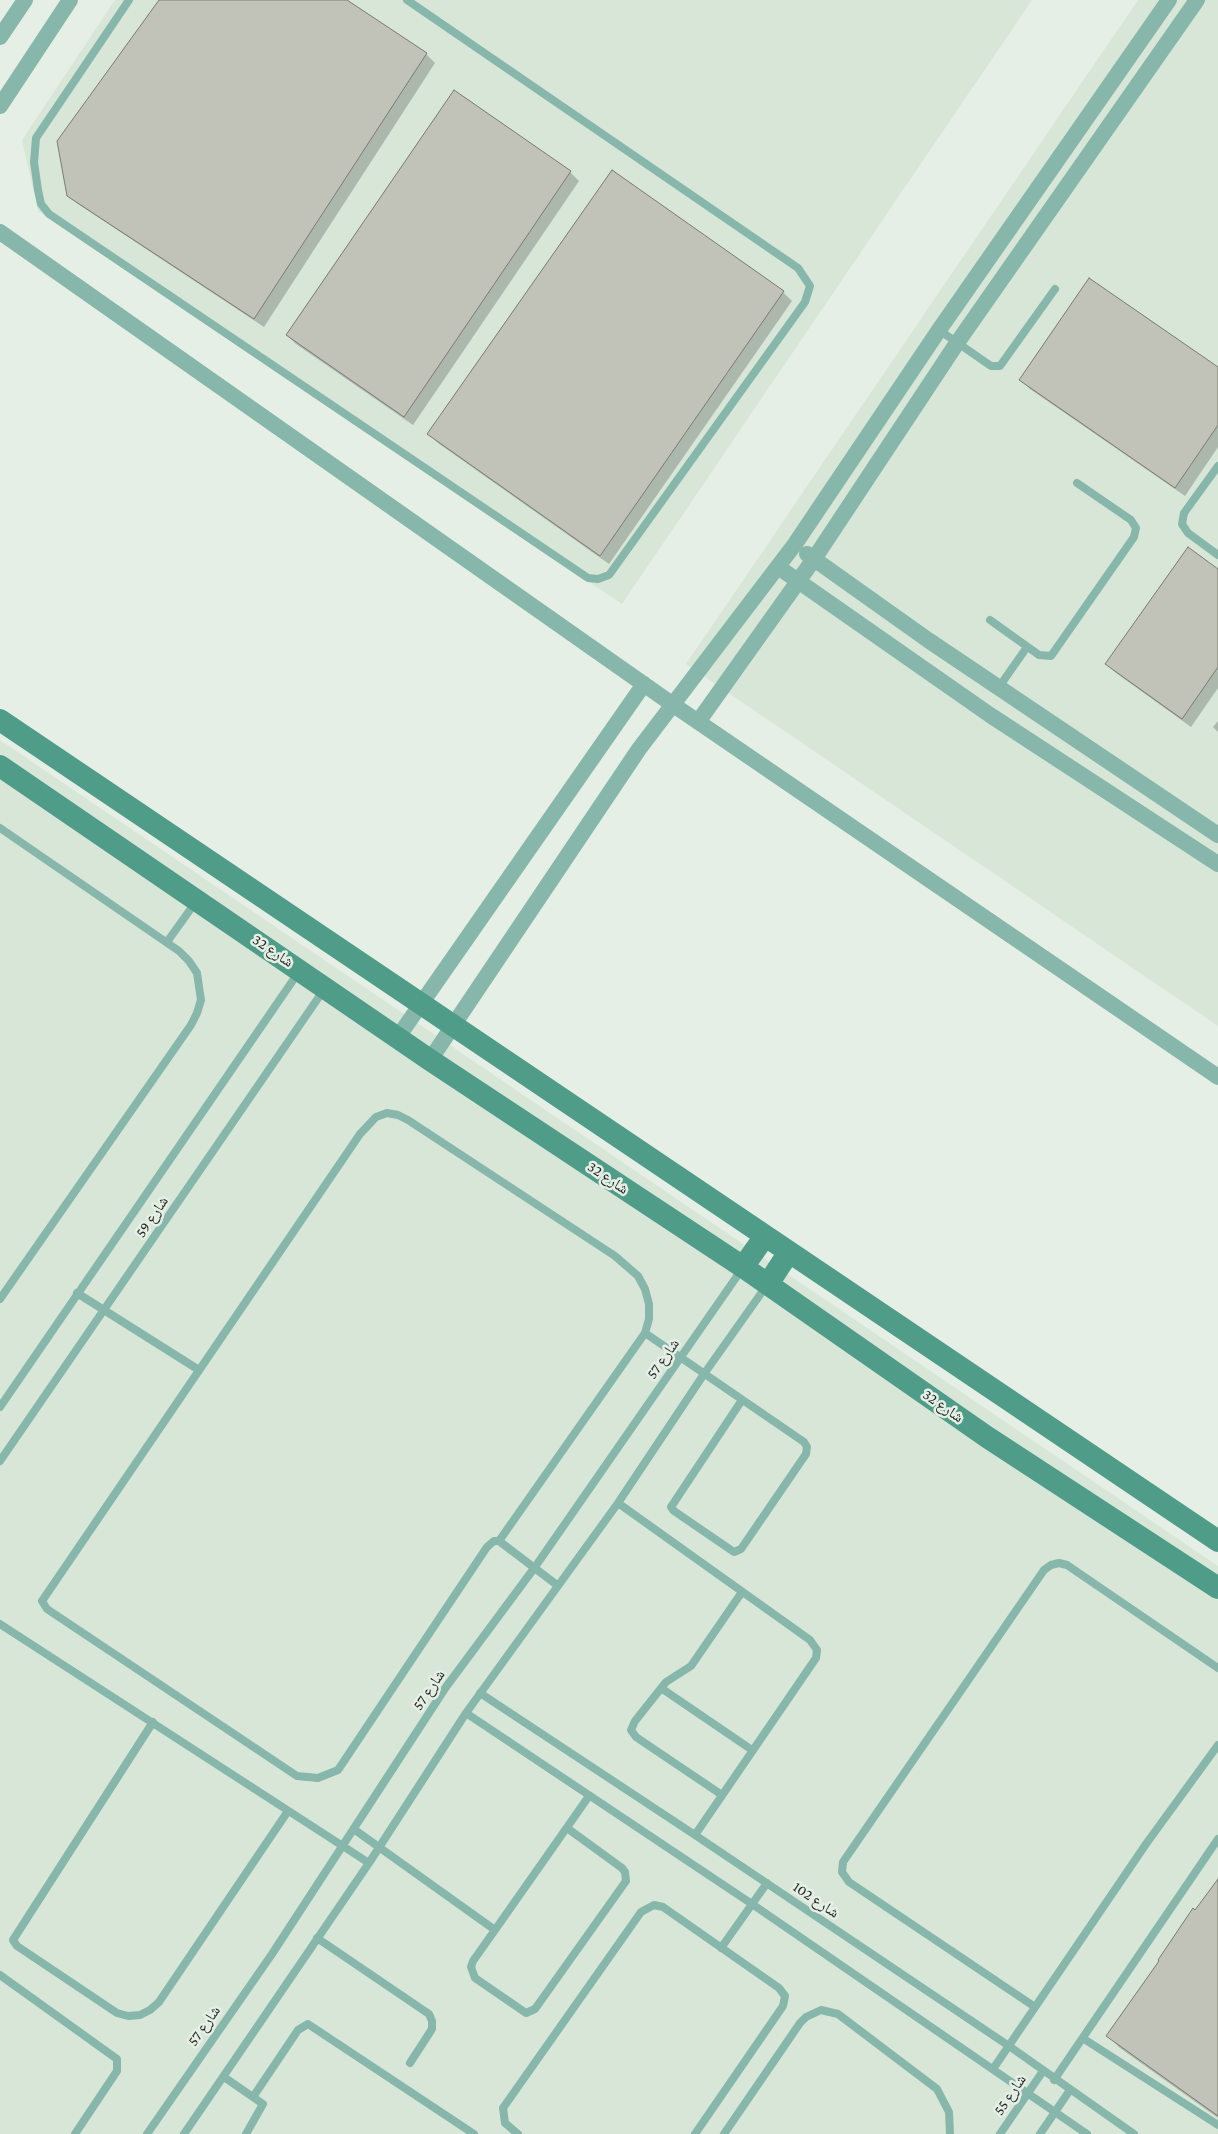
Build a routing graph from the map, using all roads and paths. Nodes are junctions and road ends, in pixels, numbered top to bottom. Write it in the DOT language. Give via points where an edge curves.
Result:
graph roads {
  1 [pos="25,0"];
  2 [pos="70,0"];
  3 [pos="129,0"];
  4 [pos="407,0"];
  5 [pos="1169,0"];
  6 [pos="1197,0"];
  7 [pos="0,37"];
  8 [pos="0,106"];
  9 [pos="0,232"];
  10 [pos="1055,289"];
  11 [pos="939,330"];
  12 [pos="957,343"];
  13 [pos="1218,466"];
  14 [pos="1077,483"];
  15 [pos="795,544"];
  16 [pos="1218,556"];
  17 [pos="814,559"];
  18 [pos="778,567"];
  19 [pos="798,582"];
  20 [pos="990,620"];
  21 [pos="928,640"];
  22 [pos="1027,647"];
  23 [pos="912,661"];
  24 [pos="644,684"];
  25 [pos="999,688"];
  26 [pos="672,704"];
  27 [pos="0,720"];
  28 [pos="698,722"];
  29 [pos="0,766"];
  30 [pos="0,828"];
  31 [pos="1218,835"];
  32 [pos="1218,864"];
  33 [pos="198,900"];
  34 [pos="167,942"];
  35 [pos="300,969"];
  36 [pos="326,987"];
  37 [pos="421,1005"];
  38 [pos="453,1026"];
  39 [pos="398,1038"];
  40 [pos="430,1060"];
  41 [pos="1218,1077"];
  42 [pos="765,1236"];
  43 [pos="789,1252"];
  44 [pos="743,1267"];
  45 [pos="768,1284"];
  46 [pos="77,1293"];
  47 [pos="0,1299"];
  48 [pos="105,1310"];
  49 [pos="645,1333"];
  50 [pos="680,1358"];
  51 [pos="199,1370"];
  52 [pos="704,1374"];
  53 [pos="742,1400"];
  54 [pos="0,1407"];
  55 [pos="0,1461"];
  56 [pos="618,1503"];
  57 [pos="499,1540"];
  58 [pos="1218,1541"];
  59 [pos="535,1568"];
  60 [pos="557,1585"];
  61 [pos="1218,1588"];
  62 [pos="742,1592"];
  63 [pos="0,1624"];
  64 [pos="1218,1668"];
  65 [pos="661,1688"];
  66 [pos="480,1693"];
  67 [pos="466,1713"];
  68 [pos="153,1722"];
  69 [pos="1218,1745"];
  70 [pos="752,1750"];
  71 [pos="722,1795"];
  72 [pos="590,1796"];
  73 [pos="288,1811"];
  74 [pos="566,1828"];
  75 [pos="355,1830"];
  76 [pos="695,1835"];
  77 [pos="1218,1839"];
  78 [pos="343,1846"];
  79 [pos="380,1847"];
  80 [pos="369,1863"];
  81 [pos="767,1883"];
  82 [pos="752,1904"];
  83 [pos="495,1930"];
  84 [pos="317,1938"];
  85 [pos="721,1948"];
  86 [pos="0,1975"];
  87 [pos="1035,2007"];
  88 [pos="1084,2038"];
  89 [pos="1009,2046"];
  90 [pos="410,2064"];
  91 [pos="993,2069"];
  92 [pos="1043,2071"];
  93 [pos="224,2077"];
  94 [pos="1054,2080"];
  95 [pos="1070,2090"];
  96 [pos="1028,2094"];
  97 [pos="253,2097"];
  98 [pos="1055,2112"];
  99 [pos="1218,2125"];
  100 [pos="75,2134"];
  101 [pos="147,2134"];
  102 [pos="184,2134"];
  103 [pos="246,2134"];
  104 [pos="474,2134"];
  105 [pos="518,2134"];
  106 [pos="695,2134"];
  107 [pos="724,2134"];
  108 [pos="950,2134"];
  109 [pos="1000,2134"];
  110 [pos="1040,2134"];
  111 [pos="1087,2134"];
  112 [pos="1134,2134"];
  1 -- 7 [label="street"];
  2 -- 8 [label="street"];
  3 -- 4 [label="lane" via="36,138 34,162 38,190 41,204 49,214 588,578 598,580 609,575 805,302 810,286 798,268"];
  5 -- 11 [label="street"];
  6 -- 12 [label="street"];
  9 -- 24 [label="street"];
  10 -- 12 [label="lane" via="1000,366 991,366"];
  11 -- 12 [label="lane"];
  11 -- 15 [label="street"];
  12 -- 17 [label="street"];
  13 -- 16 [label="lane" via="1184,514 1182,524 1188,533"];
  14 -- 22 [label="lane" via="1131,520 1136,534 1054,654 1043,657"];
  15 -- 17 [label="street"];
  15 -- 18 [label="street"];
  17 -- 19 [label="street"];
  17 -- 21 [label="street"];
  18 -- 19 [label="street"];
  18 -- 26 [label="street"];
  19 -- 23 [label="street"];
  19 -- 28 [label="street"];
  20 -- 22 [label="lane"];
  21 -- 23 [label="street"];
  21 -- 25 [label="street"];
  22 -- 25 [label="lane"];
  23 -- 32 [label="street"];
  24 -- 26 [label="street"];
  24 -- 37 [label="street"];
  25 -- 31 [label="street"];
  26 -- 28 [label="street"];
  26 -- 38 [label="street"];
  27 -- 37 [label="main road"];
  28 -- 41 [label="street"];
  29 -- 33 [label="main road, شارع 32"];
  30 -- 34 [label="lane"];
  33 -- 34 [label="lane"];
  33 -- 35 [label="main road, شارع 32"];
  34 -- 47 [label="lane" via="197,972 201,1000 197,1013"];
  35 -- 36 [label="main road, شارع 32"];
  35 -- 46 [label="lane, شارع 59"];
  36 -- 39 [label="main road, شارع 32"];
  36 -- 48 [label="lane, شارع 59"];
  37 -- 38 [label="main road"];
  37 -- 39 [label="street"];
  38 -- 40 [label="street"];
  38 -- 42 [label="main road"];
  39 -- 40 [label="main road, شارع 32"];
  40 -- 44 [label="main road, شارع 32"];
  42 -- 43 [label="main road"];
  42 -- 44 [label="main road"];
  43 -- 45 [label="main road"];
  43 -- 58 [label="main road"];
  44 -- 45 [label="main road, شارع 32"];
  44 -- 50 [label="lane, شارع 57"];
  45 -- 52 [label="lane"];
  45 -- 61 [label="main road, شارع 32" via="987,1437"];
  46 -- 48 [label="lane"];
  46 -- 54 [label="lane, شارع 59"];
  48 -- 51 [label="lane"];
  48 -- 55 [label="lane, شارع 59"];
  49 -- 50 [label="lane"];
  49 -- 51 [label="lane" via="649,1304 638,1276 627,1264 408,1120 387,1114 376,1117 360,1134"];
  49 -- 57 [label="lane"];
  50 -- 52 [label="lane"];
  50 -- 59 [label="lane, شارع 57"];
  51 -- 57 [label="lane" via="42,1601 47,1609 292,1773 318,1778 338,1770 487,1547"];
  52 -- 53 [label="lane"];
  52 -- 56 [label="lane"];
  53 -- 53 [label="lane" via="804,1442 807,1449 737,1552 671,1507"];
  56 -- 60 [label="lane"];
  56 -- 62 [label="lane"];
  57 -- 59 [label="lane"];
  59 -- 60 [label="lane"];
  59 -- 75 [label="lane, شارع 57" via="446,1687"];
  60 -- 66 [label="lane"];
  62 -- 65 [label="lane" via="690,1666 671,1677"];
  62 -- 70 [label="lane" via="814,1643 817,1650 816,1658"];
  63 -- 68 [label="lane"];
  64 -- 87 [label="lane" via="1066,1565 1051,1565 1044,1570 843,1862 842,1872 849,1882"];
  65 -- 70 [label="lane"];
  65 -- 71 [label="lane" via="632,1725 633,1734"];
  66 -- 67 [label="lane"];
  66 -- 76 [label="lane, شارع 102"];
  67 -- 72 [label="lane"];
  67 -- 79 [label="lane"];
  68 -- 73 [label="lane"];
  68 -- 73 [label="lane" via="13,1940 117,2013 128,2016 140,2014 159,2002"];
  69 -- 87 [label="lane"];
  70 -- 71 [label="lane"];
  71 -- 76 [label="lane"];
  72 -- 74 [label="lane"];
  72 -- 82 [label="lane"];
  73 -- 78 [label="lane"];
  74 -- 83 [label="lane"];
  74 -- 83 [label="lane" via="622,1868 626,1881 531,2012 521,2011 479,1982 472,1973 472,1961"];
  75 -- 78 [label="lane, شارع 57"];
  75 -- 79 [label="lane"];
  76 -- 81 [label="lane, شارع 102"];
  77 -- 88 [label="lane"];
  78 -- 80 [label="lane"];
  78 -- 101 [label="lane, شارع 57"];
  79 -- 80 [label="lane"];
  79 -- 83 [label="lane"];
  80 -- 84 [label="lane"];
  81 -- 82 [label="lane"];
  81 -- 89 [label="lane, شارع 102"];
  82 -- 85 [label="lane"];
  82 -- 91 [label="lane"];
  84 -- 90 [label="lane" via="429,2014 432,2029"];
  84 -- 93 [label="lane"];
  85 -- 105 [label="lane" via="663,1907 654,1905 644,1909 503,2108 505,2123"];
  85 -- 106 [label="lane" via="783,1991 785,2001"];
  86 -- 100 [label="lane" via="117,2059 117,2071"];
  87 -- 89 [label="lane"];
  88 -- 94 [label="lane"];
  88 -- 99 [label="lane"];
  89 -- 91 [label="lane"];
  89 -- 92 [label="lane, شارع 102"];
  91 -- 96 [label="lane"];
  92 -- 94 [label="lane, شارع 102"];
  92 -- 96 [label="lane, شارع 55"];
  93 -- 97 [label="lane"];
  93 -- 102 [label="lane"];
  94 -- 95 [label="lane, شارع 102"];
  95 -- 98 [label="lane"];
  95 -- 112 [label="lane, شارع 102"];
  96 -- 98 [label="lane"];
  96 -- 109 [label="lane, شارع 55"];
  97 -- 103 [label="lane" via="263,2104"];
  97 -- 104 [label="lane" via="298,2030 308,2024"];
  98 -- 110 [label="lane"];
  98 -- 111 [label="lane"];
  107 -- 108 [label="lane" via="800,2023 821,2010 838,2014 937,2089 950,2112"];
}
